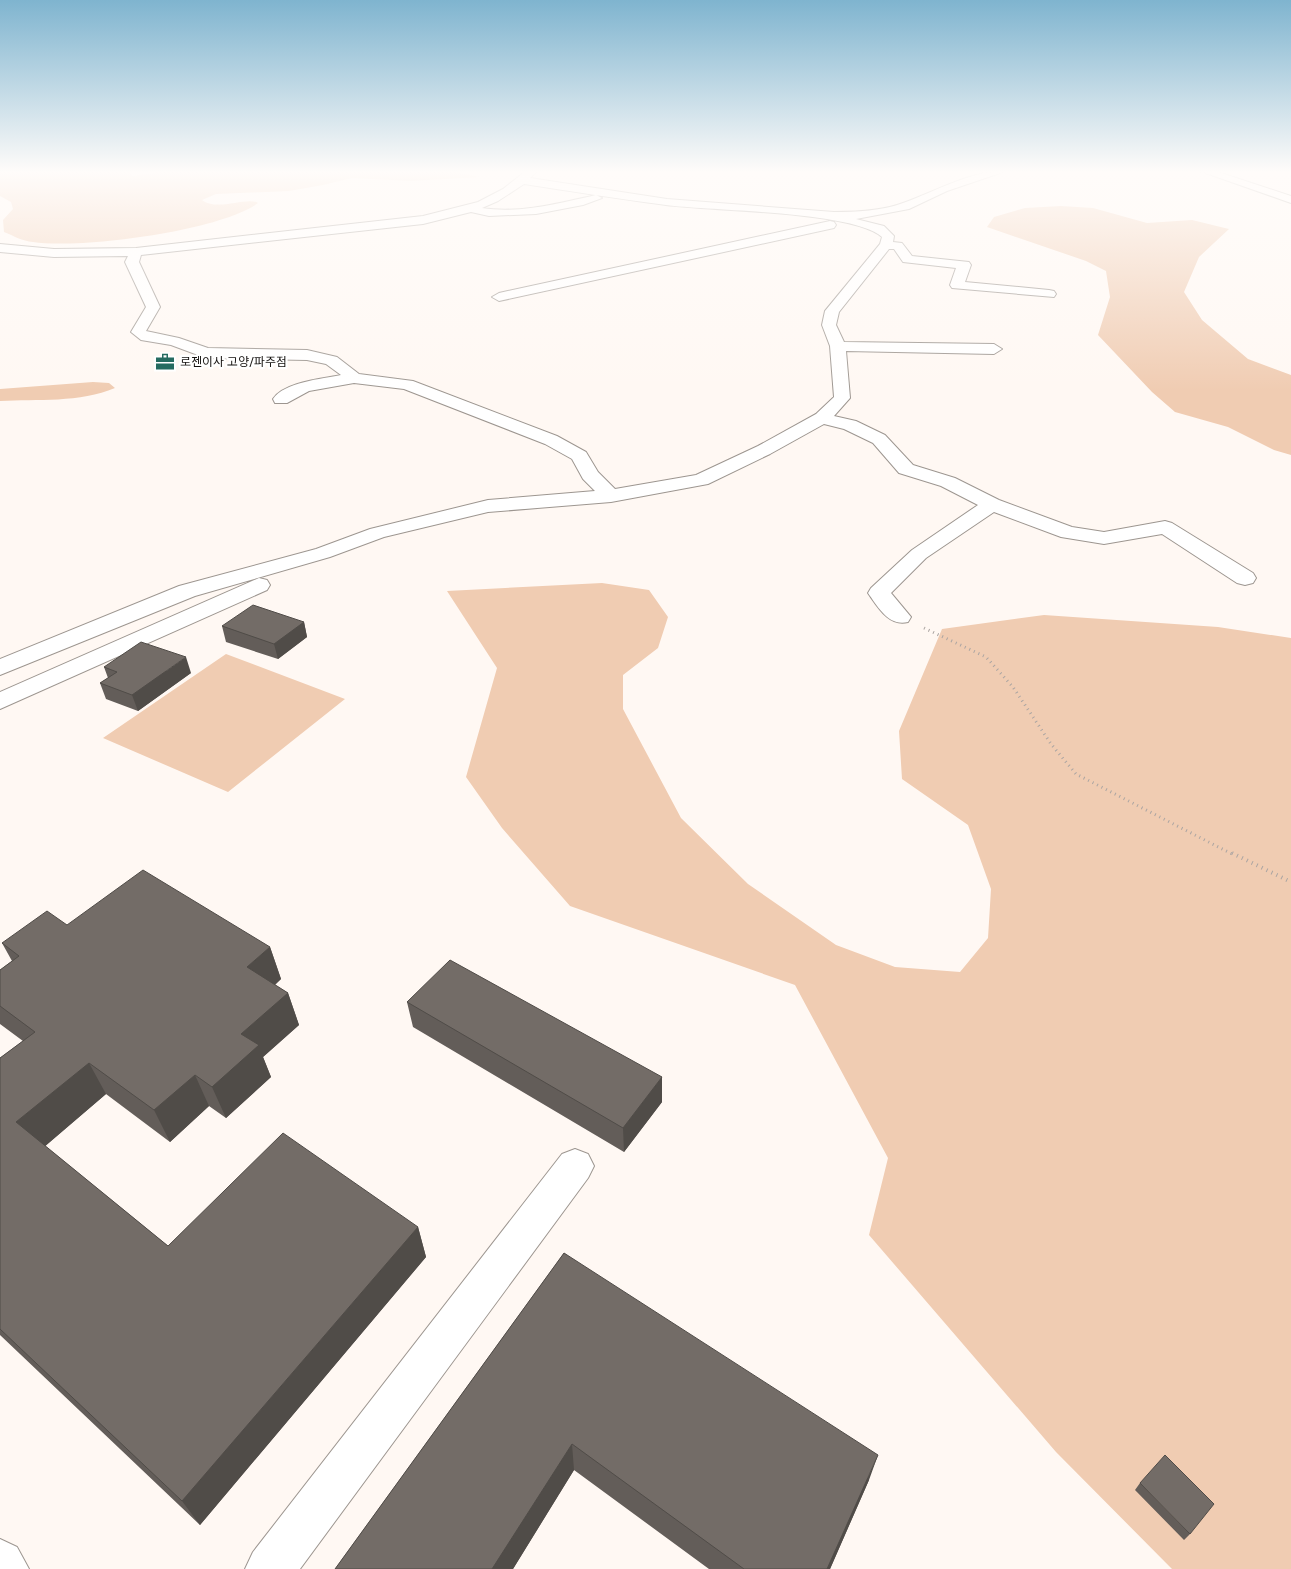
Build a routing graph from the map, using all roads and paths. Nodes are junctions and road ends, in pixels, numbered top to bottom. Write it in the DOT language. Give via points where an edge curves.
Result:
graph roads {
  1 [pos="207,244"];
  2 [pos="728,244"];
  3 [pos="886,245"];
  4 [pos="0,248"];
  5 [pos="136,252"];
  6 [pos="499,298"];
  7 [pos="1040,310"];
  8 [pos="838,346"];
  9 [pos="994,349"];
  10 [pos="354,378"];
  11 [pos="281,399"];
  12 [pos="822,418"];
  13 [pos="611,496"];
  14 [pos="992,504"];
  15 [pos="323,553"];
  16 [pos="1245,578"];
  17 [pos="900,617"];
  18 [pos="0,668"];
  19 [pos="0,701"];
  20 [pos="1291,882"];
  21 [pos="575,1166"];
  22 [pos="0,1564"];
  23 [pos="4,1569"];
  24 [pos="270,1569"];
  1 -- 5 [label="street"];
  2 -- 6 [label="street"];
  3 -- 7 [label="street" via="898,246 908,259 964,265 957,285 1051,290"];
  3 -- 8 [label="street" via="832,310 829,325"];
  4 -- 5 [label="street" via="54,253"];
  5 -- 10 [label="street" via="132,262 153,307 138,332 146,337 174,341 206,353 307,355 331,360"];
  8 -- 9 [label="street"];
  8 -- 12 [label="street" via="842,398"];
  10 -- 11 [label="street" via="304,388"];
  10 -- 13 [label="street" via="407,384 551,440 579,456 590,475"];
  12 -- 13 [label="street" via="701,480"];
  12 -- 14 [label="street" via="850,425 879,438 906,470 948,482"];
  13 -- 15 [label="street" via="488,506 377,533"];
  14 -- 16 [label="street" via="1068,534 1104,538 1165,527"];
  14 -- 17 [label="street" via="919,554 879,593"];
  15 -- 18 [label="street" via="187,591"];
  15 -- 19 [label="street" via="288,573"];
  17 -- 20 [label="path" via="986,657 1013,687 1051,744 1076,774"];
  21 -- 24 [label="street"];
  22 -- 23 [label="street"];
}
